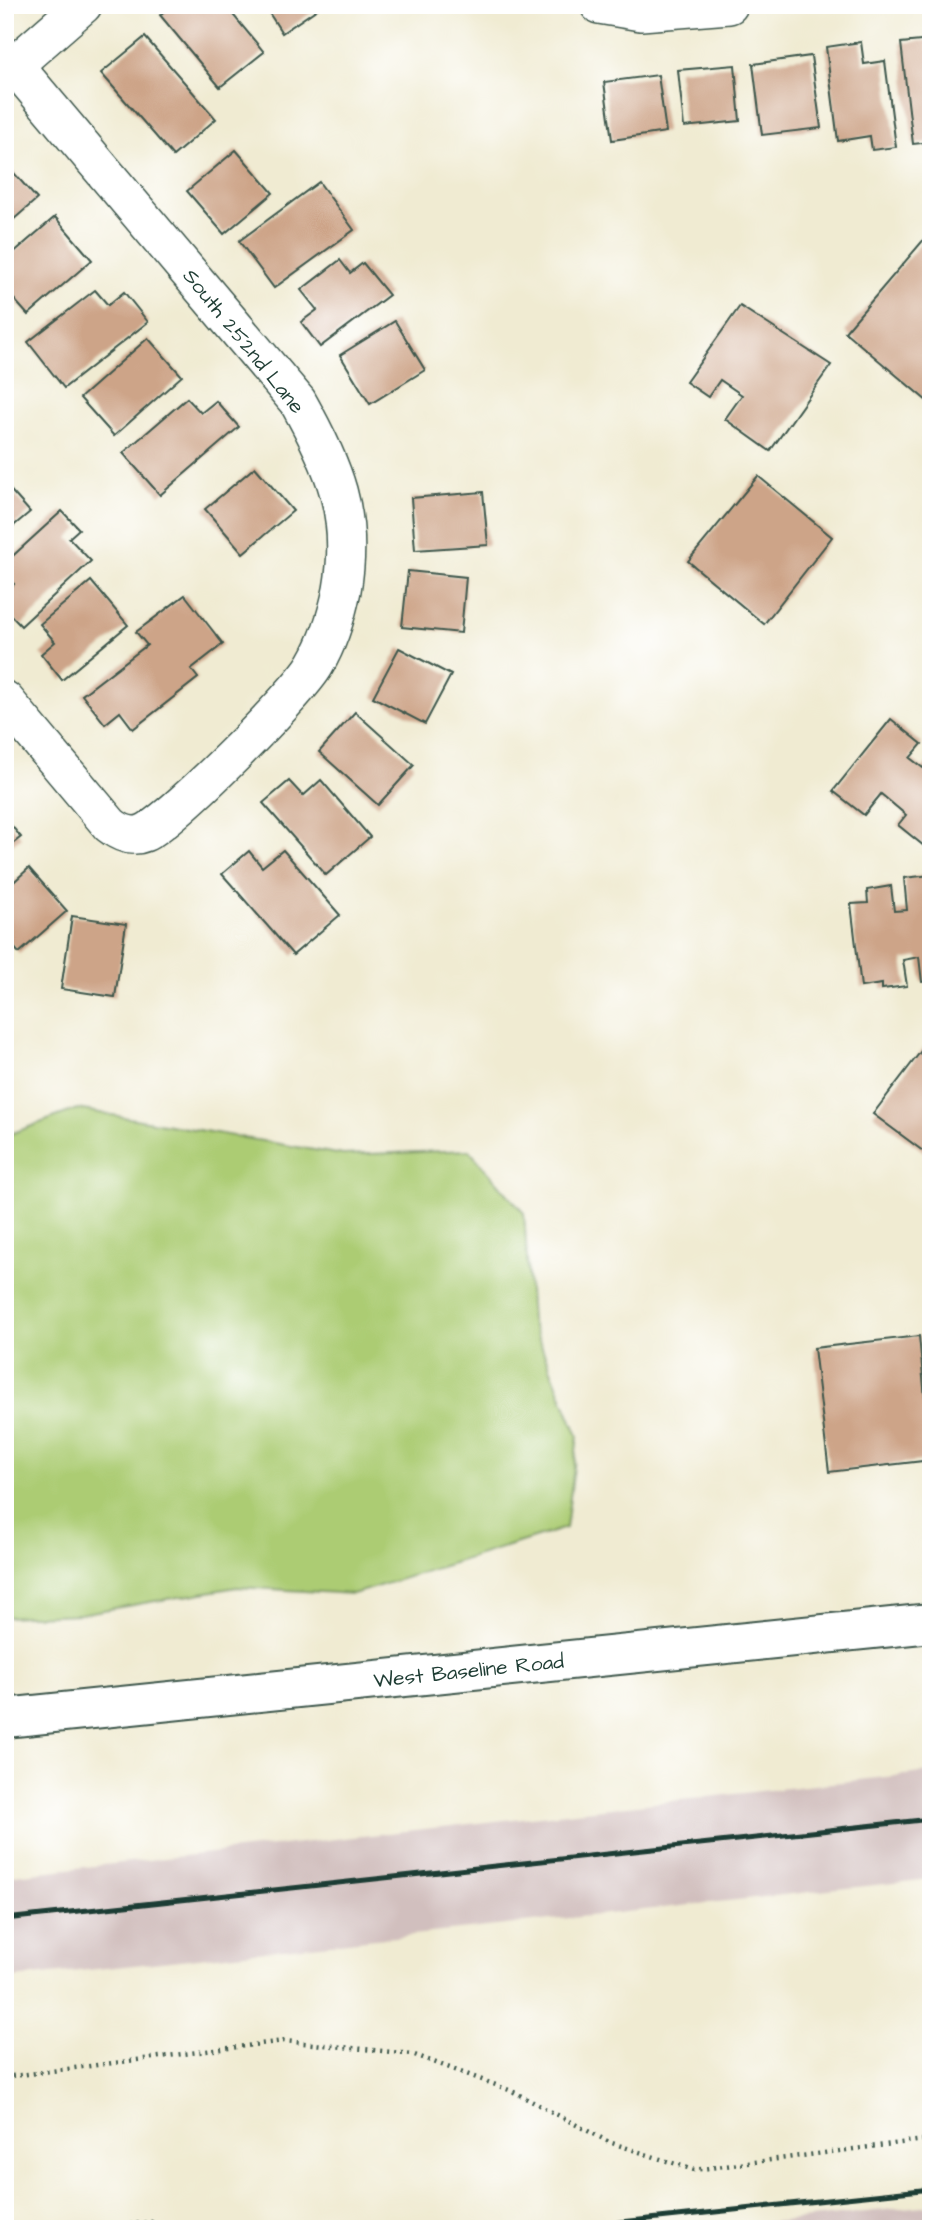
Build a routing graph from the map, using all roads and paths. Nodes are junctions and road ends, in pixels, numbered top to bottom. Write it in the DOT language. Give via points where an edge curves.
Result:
graph roads {
  1 [pos="82,5"];
  2 [pos="599,5"];
  3 [pos="729,5"];
  4 [pos="10,69"];
  5 [pos="5,700"];
  6 [pos="931,1623"];
  7 [pos="5,1718"];
  8 [pos="5,2077"];
  9 [pos="931,2139"];
  10 [pos="81,2229"];
  11 [pos="174,2229"];
  1 -- 4 [label="street"];
  2 -- 3 [label="street" via="641,12"];
  4 -- 5 [label="street, South 252nd Lane" via="298,402 327,452 346,533 341,593 326,645 314,667 295,693 157,825 133,835 110,825"];
  6 -- 7 [label="main road, West Baseline Road"];
  8 -- 9 [label="path" via="284,2041 412,2054 512,2091 609,2142 694,2170"];
  10 -- 11 [label="path" via="151,2222"];
}
